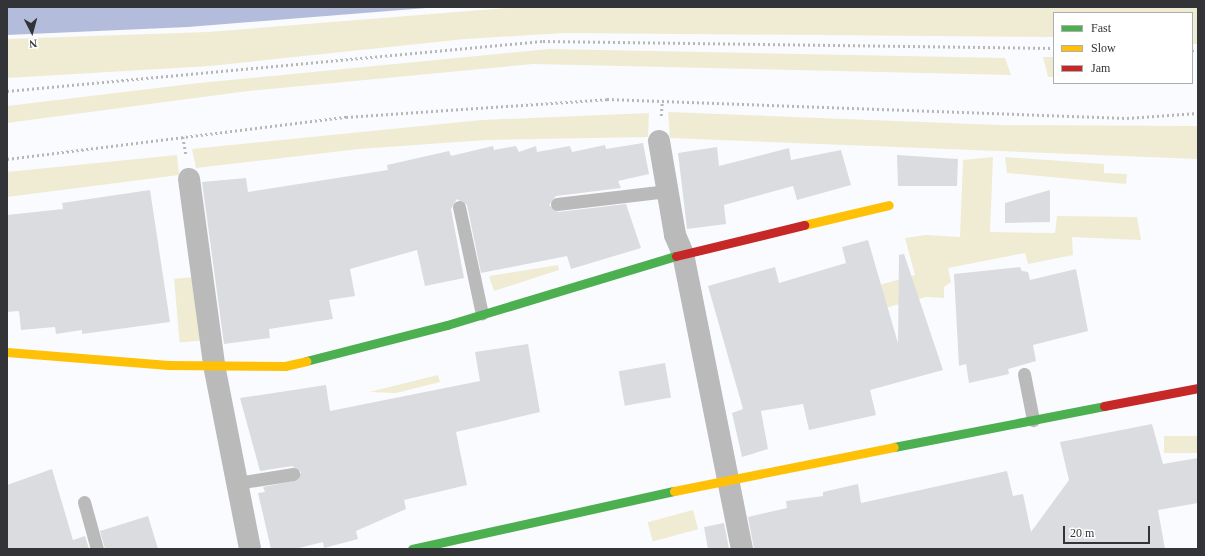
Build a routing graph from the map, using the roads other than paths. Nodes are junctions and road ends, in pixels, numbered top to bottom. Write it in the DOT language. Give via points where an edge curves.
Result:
graph roads {
  1 [pos="659,142"];
  2 [pos="189,179"];
  3 [pos="667,191"];
  4 [pos="556,204"];
  5 [pos="889,205"];
  6 [pos="459,207"];
  7 [pos="683,254"];
  8 [pos="482,314"];
  9 [pos="7,352"];
  10 [pos="214,365"];
  11 [pos="1024,374"];
  12 [pos="1198,388"];
  13 [pos="1033,420"];
  14 [pos="293,474"];
  15 [pos="727,479"];
  16 [pos="238,483"];
  17 [pos="84,502"];
  18 [pos="96,549"];
  19 [pos="250,549"];
  20 [pos="412,549"];
  21 [pos="742,549"];
  1 -- 3 [label="street"];
  2 -- 10 [label="street"];
  3 -- 4 [label="lane"];
  3 -- 7 [label="street" via="674,236"];
  5 -- 7 [label="street"];
  6 -- 8 [label="lane"];
  7 -- 8 [label="street"];
  7 -- 15 [label="street"];
  8 -- 10 [label="street" via="285,366"];
  9 -- 10 [label="street"];
  10 -- 16 [label="street"];
  11 -- 13 [label="lane"];
  12 -- 13 [label="street"];
  13 -- 15 [label="street"];
  14 -- 16 [label="lane"];
  15 -- 20 [label="street"];
  15 -- 21 [label="street"];
  16 -- 19 [label="street"];
  17 -- 18 [label="lane"];
}
